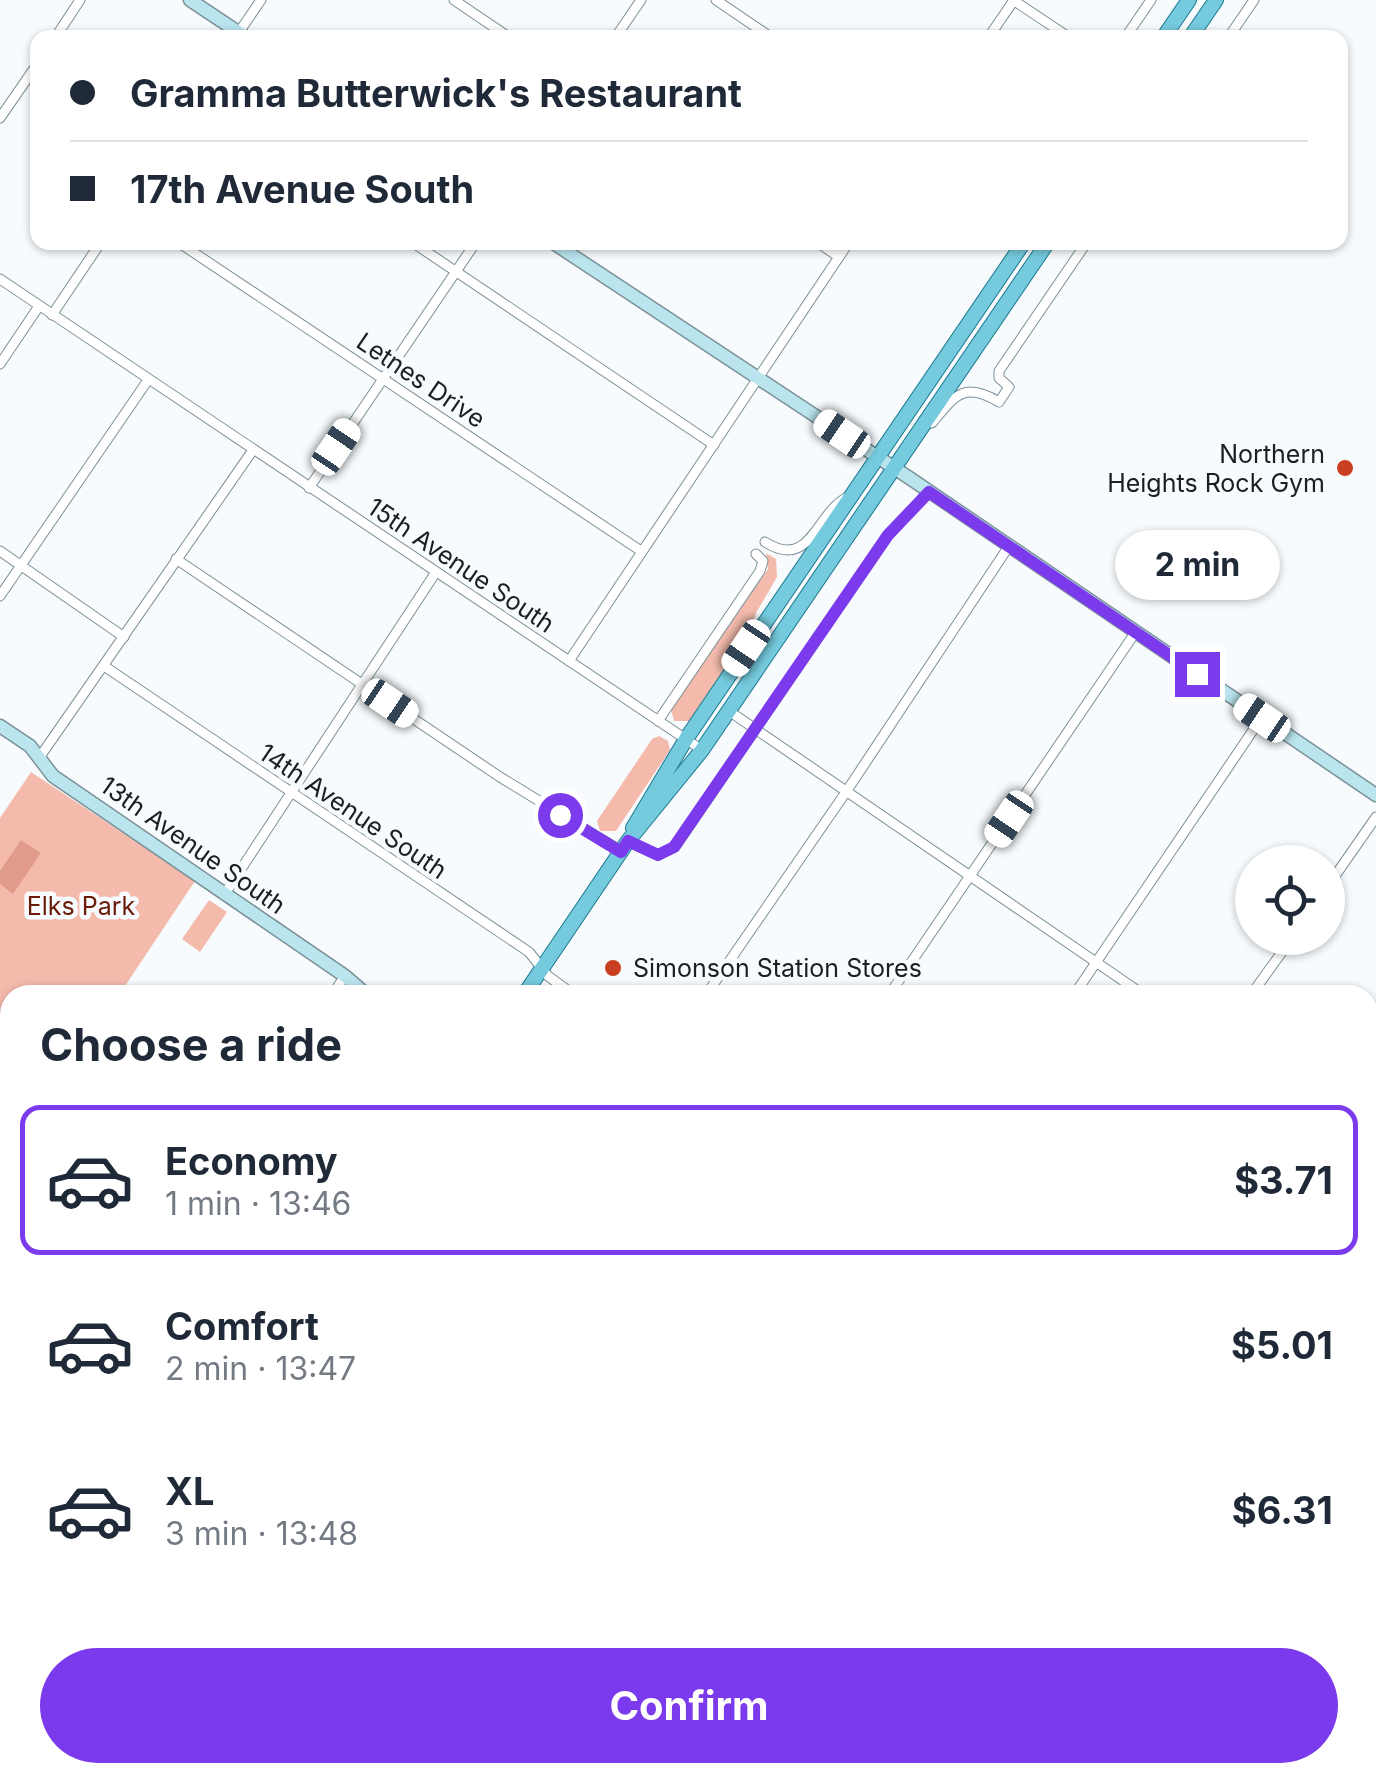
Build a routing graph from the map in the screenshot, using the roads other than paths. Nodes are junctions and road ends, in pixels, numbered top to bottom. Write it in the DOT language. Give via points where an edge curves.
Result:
graph roads {
  1 [pos="80,0"];
  2 [pos="190,0"];
  3 [pos="262,0"];
  4 [pos="454,0"];
  5 [pos="641,0"];
  6 [pos="716,0"];
  7 [pos="1014,0"];
  8 [pos="1150,0"];
  9 [pos="1189,0"];
  10 [pos="1216,0"];
  11 [pos="1254,0"];
  12 [pos="60,30"];
  13 [pos="235,30"];
  14 [pos="246,30"];
  15 [pos="498,30"];
  16 [pos="620,30"];
  17 [pos="760,30"];
  18 [pos="993,30"];
  19 [pos="1058,30"];
  20 [pos="1130,30"];
  21 [pos="1168,30"];
  22 [pos="1195,30"];
  23 [pos="1233,30"];
  24 [pos="30,75"];
  25 [pos="0,118"];
  26 [pos="96,250"];
  27 [pos="190,250"];
  28 [pos="424,250"];
  29 [pos="471,250"];
  30 [pos="564,250"];
  31 [pos="829,250"];
  32 [pos="844,250"];
  33 [pos="1018,250"];
  34 [pos="1043,250"];
  35 [pos="1080,250"];
  36 [pos="839,257"];
  37 [pos="456,272"];
  38 [pos="0,280"];
  39 [pos="40,306"];
  40 [pos="52,315"];
  41 [pos="0,364"];
  42 [pos="382,379"];
  43 [pos="758,379"];
  44 [pos="148,380"];
  45 [pos="914,438"];
  46 [pos="714,445"];
  47 [pos="253,450"];
  48 [pos="876,456"];
  49 [pos="894,468"];
  50 [pos="309,488"];
  51 [pos="929,492"];
  52 [pos="848,497"];
  53 [pos="765,542"];
  54 [pos="1009,546"];
  55 [pos="0,551"];
  56 [pos="641,551"];
  57 [pos="756,554"];
  58 [pos="176,558"];
  59 [pos="21,565"];
  60 [pos="436,572"];
  61 [pos="0,596"];
  62 [pos="1135,633"];
  63 [pos="124,637"];
  64 [pos="568,661"];
  65 [pos="104,666"];
  66 [pos="362,684"];
  67 [pos="728,711"];
  68 [pos="1262,718"];
  69 [pos="658,721"];
  70 [pos="0,726"];
  71 [pos="756,729"];
  72 [pos="686,739"];
  73 [pos="702,750"];
  74 [pos="39,758"];
  75 [pos="290,792"];
  76 [pos="846,792"];
  77 [pos="1376,795"];
  78 [pos="1376,817"];
  79 [pos="624,846"];
  80 [pos="1345,862"];
  81 [pos="970,878"];
  82 [pos="224,895"];
  83 [pos="1280,955"];
  84 [pos="1096,963"];
  85 [pos="542,969"];
  86 [pos="345,976"];
  87 [pos="339,985"];
  88 [pos="355,985"];
  89 [pos="531,985"];
  90 [pos="562,985"];
  91 [pos="713,985"];
  92 [pos="896,985"];
  93 [pos="1081,985"];
  94 [pos="1129,985"];
  95 [pos="1258,985"];
  1 -- 12 [label="street"];
  2 -- 13 [label="street"];
  3 -- 14 [label="street"];
  4 -- 15 [label="street"];
  5 -- 16 [label="street"];
  6 -- 17 [label="street"];
  7 -- 18 [label="street"];
  7 -- 19 [label="street"];
  8 -- 20 [label="street"];
  9 -- 21 [label="main road"];
  10 -- 22 [label="main road"];
  11 -- 23 [label="street"];
  24 -- 25 [label="street"];
  26 -- 40 [label="street"];
  27 -- 42 [label="street, Letnes Drive"];
  28 -- 37 [label="street"];
  29 -- 37 [label="street"];
  30 -- 43 [label="street"];
  31 -- 36 [label="street"];
  32 -- 36 [label="street"];
  33 -- 48 [label="main road"];
  34 -- 45 [label="main road"];
  35 -- 45 [label="street" via="999,371 1009,387 999,402 976,390 954,396"];
  36 -- 43 [label="street"];
  37 -- 42 [label="street"];
  37 -- 46 [label="street"];
  38 -- 39 [label="street, 15th Avenue South"];
  39 -- 40 [label="street, 15th Avenue South"];
  39 -- 41 [label="street"];
  40 -- 44 [label="street, 15th Avenue South"];
  42 -- 50 [label="street"];
  42 -- 56 [label="street, Letnes Drive"];
  43 -- 46 [label="street"];
  43 -- 48 [label="street"];
  44 -- 47 [label="street, 15th Avenue South"];
  44 -- 59 [label="street"];
  45 -- 49 [label="main road"];
  46 -- 56 [label="street"];
  47 -- 50 [label="street, 15th Avenue South"];
  47 -- 58 [label="street"];
  48 -- 49 [label="street"];
  48 -- 52 [label="main road"];
  49 -- 51 [label="street"];
  49 -- 67 [label="main road"];
  50 -- 60 [label="street, 15th Avenue South"];
  51 -- 54 [label="street"];
  51 -- 71 [label="street" via="888,535"];
  52 -- 53 [label="street" via="802,546 787,550"];
  52 -- 72 [label="main road"];
  54 -- 62 [label="street"];
  54 -- 76 [label="street"];
  55 -- 59 [label="street"];
  56 -- 64 [label="street"];
  57 -- 69 [label="street" via="760,571"];
  58 -- 63 [label="street"];
  58 -- 66 [label="street"];
  59 -- 61 [label="street"];
  59 -- 63 [label="street"];
  60 -- 64 [label="street, 15th Avenue South"];
  60 -- 66 [label="street"];
  62 -- 68 [label="street"];
  62 -- 81 [label="street"];
  63 -- 65 [label="street"];
  64 -- 69 [label="street, 15th Avenue South"];
  65 -- 74 [label="street"];
  65 -- 75 [label="street, 14th Avenue South"];
  66 -- 75 [label="street"];
  66 -- 79 [label="street"];
  67 -- 71 [label="street"];
  67 -- 73 [label="main road"];
  68 -- 77 [label="street"];
  68 -- 84 [label="street"];
  69 -- 72 [label="street, 15th Avenue South"];
  70 -- 74 [label="street, 13th Avenue South"];
  71 -- 76 [label="street"];
  71 -- 79 [label="street" via="674,847 658,855"];
  72 -- 73 [label="street, 15th Avenue South"];
  72 -- 79 [label="main road"];
  73 -- 79 [label="main road"];
  74 -- 82 [label="street, 13th Avenue South" via="54,776"];
  75 -- 82 [label="street"];
  75 -- 85 [label="street, 14th Avenue South" via="529,952"];
  76 -- 81 [label="street"];
  76 -- 91 [label="street"];
  78 -- 80 [label="street"];
  79 -- 85 [label="main road"];
  81 -- 84 [label="street"];
  81 -- 92 [label="street"];
  82 -- 86 [label="street, 13th Avenue South"];
  83 -- 95 [label="street"];
  84 -- 93 [label="street"];
  84 -- 94 [label="street"];
  85 -- 89 [label="main road"];
  85 -- 90 [label="street, 14th Avenue South"];
  86 -- 87 [label="street"];
  86 -- 88 [label="street, 13th Avenue South"];
}
